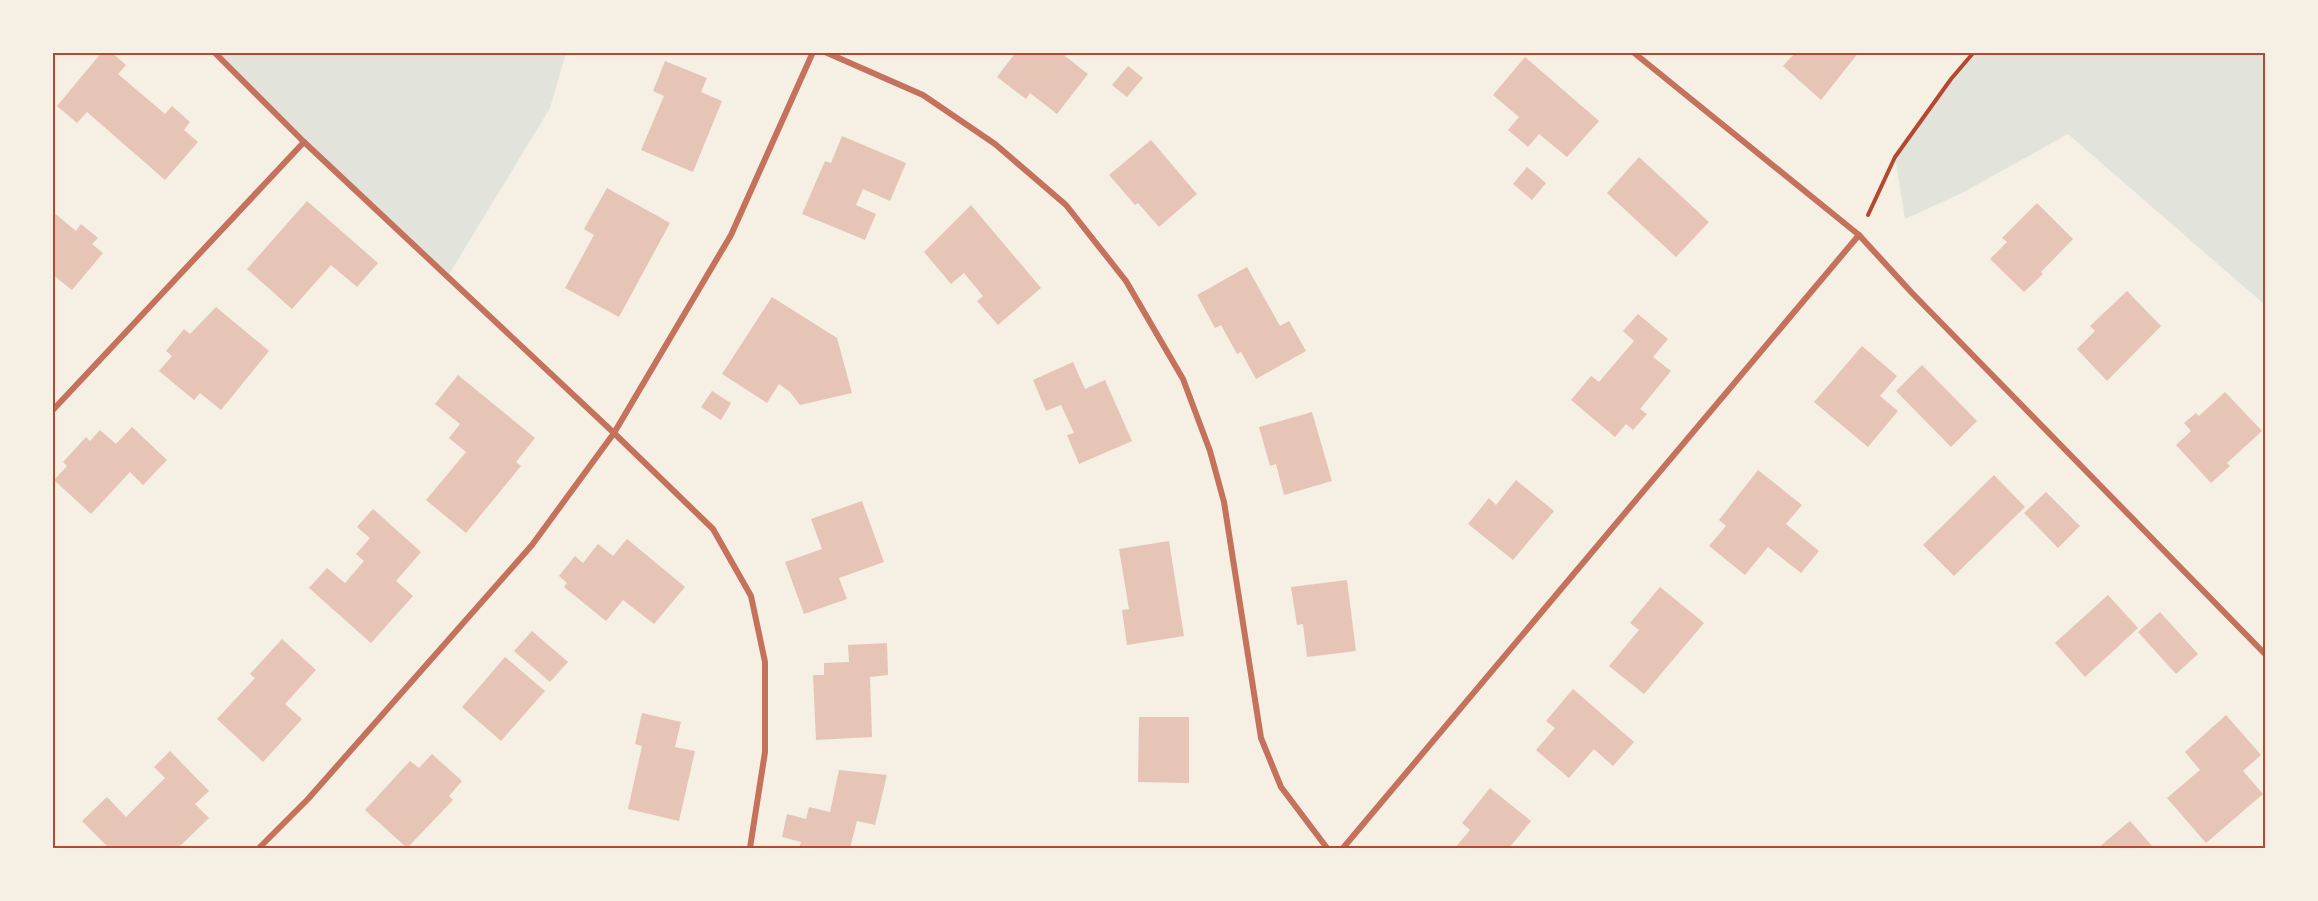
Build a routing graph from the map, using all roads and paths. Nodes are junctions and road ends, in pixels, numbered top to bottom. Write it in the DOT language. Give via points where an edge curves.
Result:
graph roads {
  1 [pos="214,52"];
  2 [pos="813,52"];
  3 [pos="825,52"];
  4 [pos="1633,52"];
  5 [pos="1974,52"];
  6 [pos="304,142"];
  7 [pos="1859,235"];
  8 [pos="52,411"];
  9 [pos="614,433"];
  10 [pos="2265,655"];
  11 [pos="259,849"];
  12 [pos="750,849"];
  13 [pos="1327,849"];
  14 [pos="1343,849"];
  1 -- 6 [label="street"];
  2 -- 9 [label="street" via="731,235"];
  3 -- 13 [label="street" via="923,95 995,144 1066,204 1126,281 1183,378 1210,451 1224,502 1261,738 1268,759 1281,787"];
  4 -- 7 [label="street"];
  5 -- 7 [label="path" via="1895,157"];
  6 -- 8 [label="street"];
  6 -- 9 [label="street"];
  7 -- 10 [label="street"];
  7 -- 14 [label="street"];
  9 -- 11 [label="street" via="532,545 308,799"];
  9 -- 12 [label="street" via="713,529 751,596 765,662 765,752"];
}
